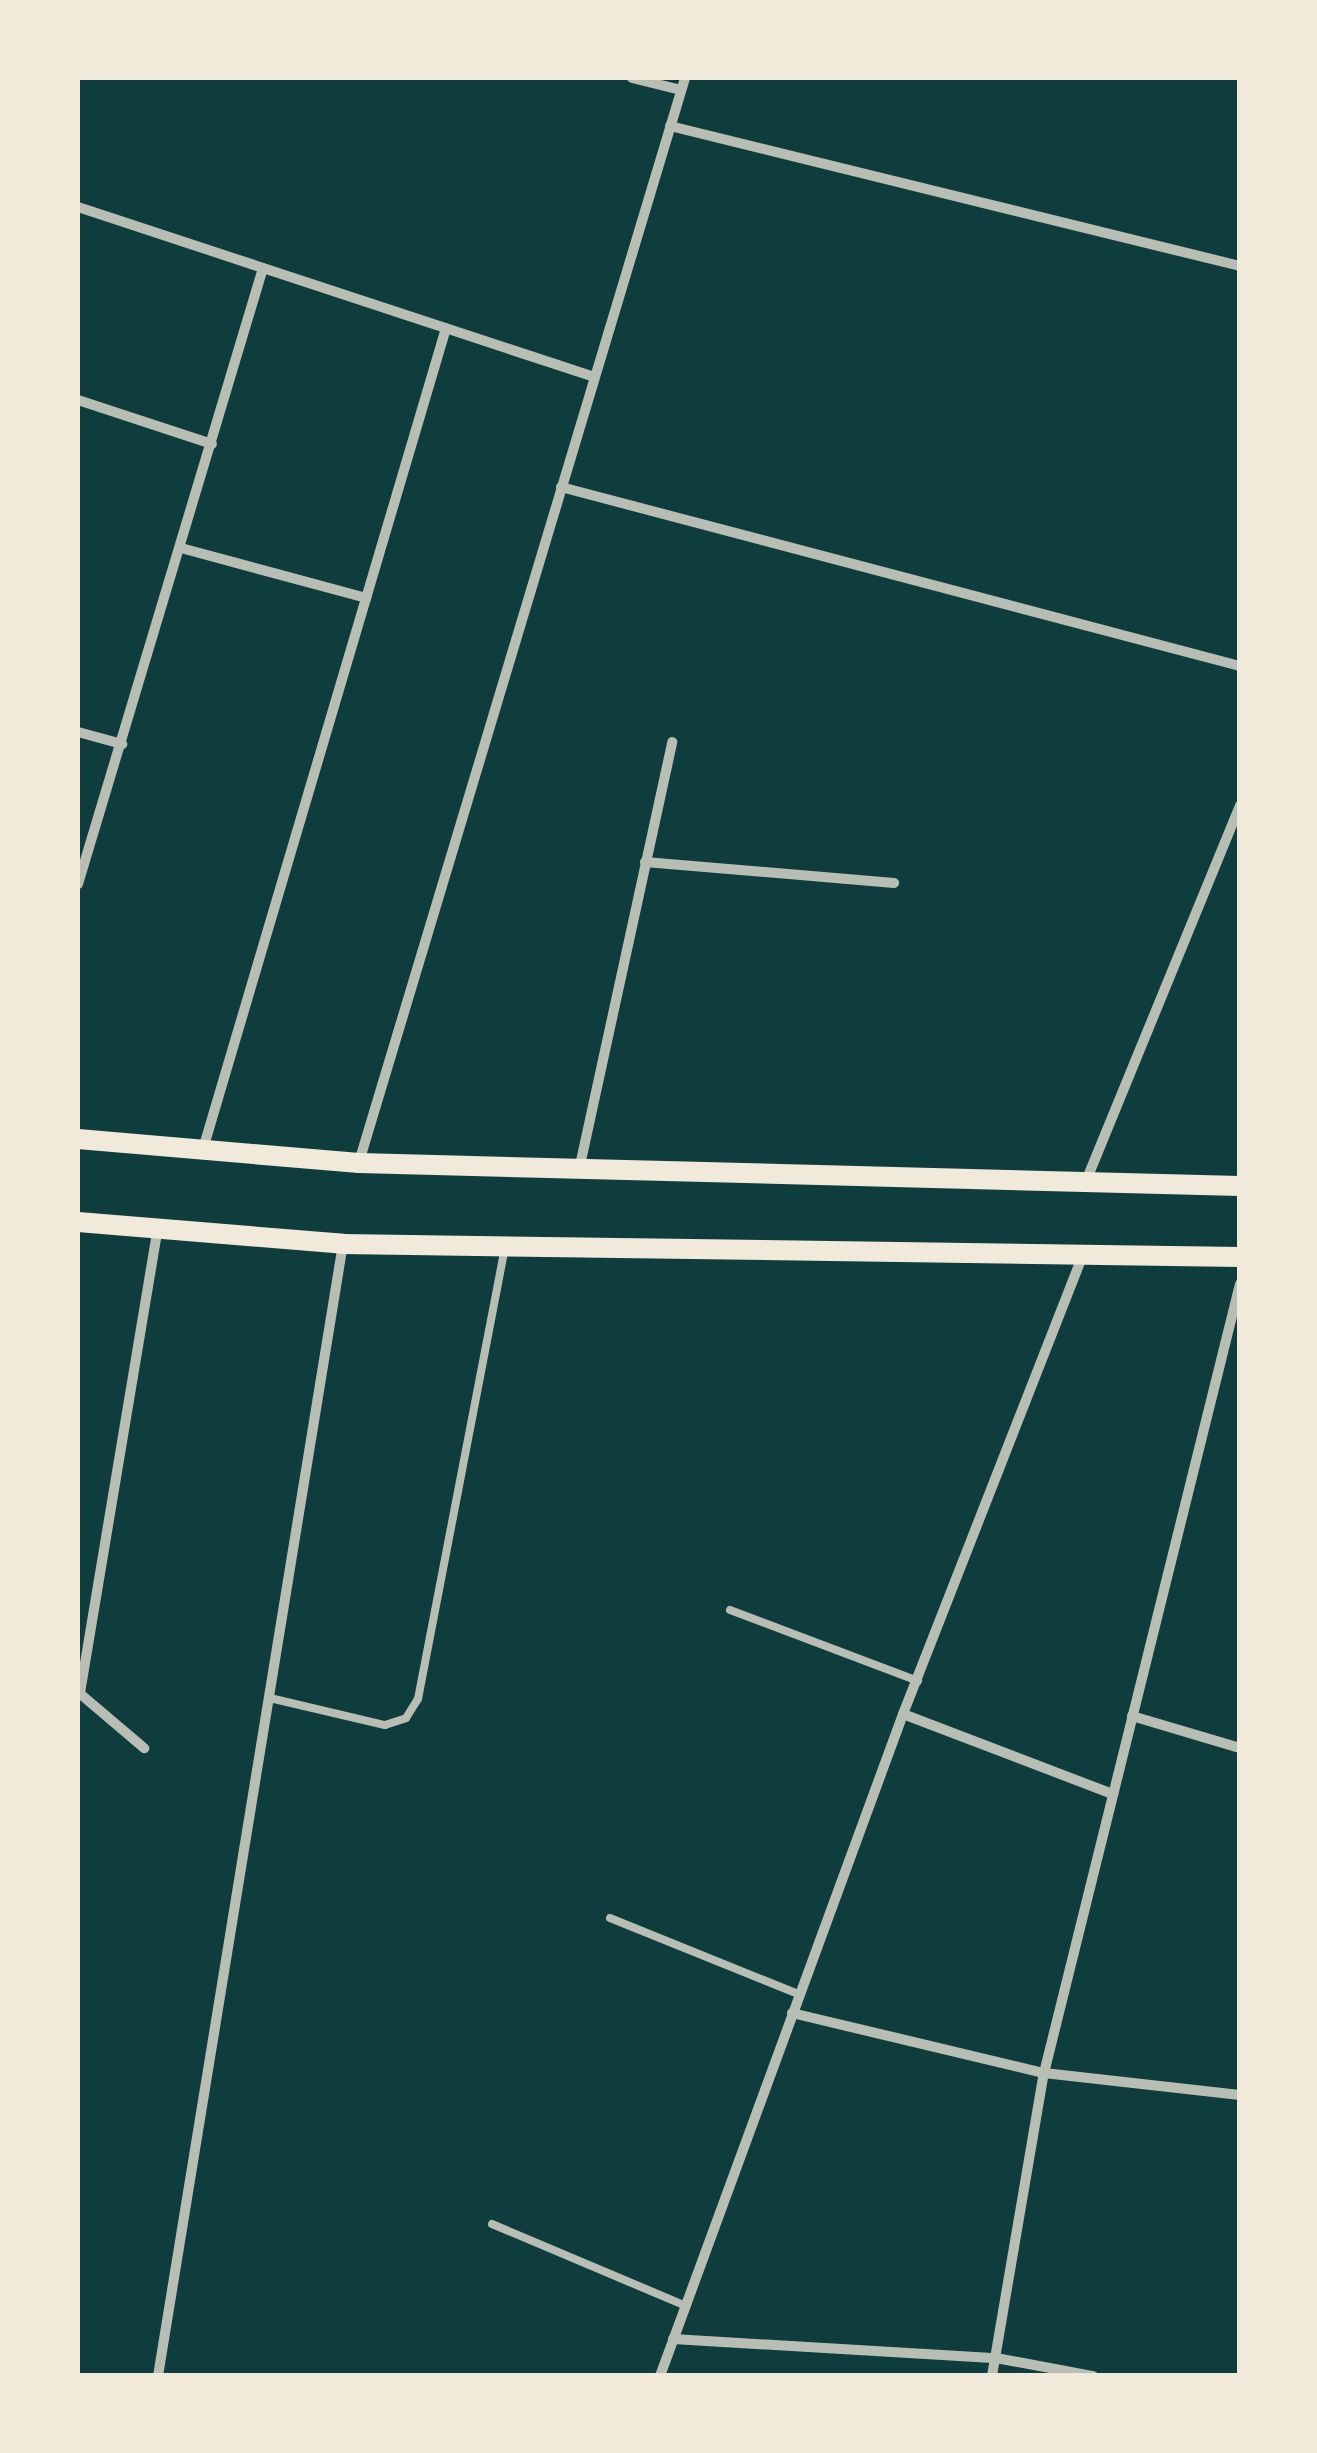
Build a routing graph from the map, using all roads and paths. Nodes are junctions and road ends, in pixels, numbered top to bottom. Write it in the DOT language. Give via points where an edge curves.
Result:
graph roads {
  1 [pos="632,78"];
  2 [pos="685,78"];
  3 [pos="681,90"];
  4 [pos="670,126"];
  5 [pos="78,207"];
  6 [pos="1240,266"];
  7 [pos="263,268"];
  8 [pos="446,328"];
  9 [pos="594,377"];
  10 [pos="78,400"];
  11 [pos="212,444"];
  12 [pos="562,487"];
  13 [pos="181,548"];
  14 [pos="366,598"];
  15 [pos="1240,666"];
  16 [pos="78,732"];
  17 [pos="672,742"];
  18 [pos="122,744"];
  19 [pos="1240,805"];
  20 [pos="645,862"];
  21 [pos="894,883"];
  22 [pos="78,884"];
  23 [pos="78,1139"];
  24 [pos="202,1150"];
  25 [pos="359,1163"];
  26 [pos="578,1171"];
  27 [pos="1086,1181"];
  28 [pos="1240,1186"];
  29 [pos="78,1222"];
  30 [pos="158,1228"];
  31 [pos="343,1244"];
  32 [pos="506,1245"];
  33 [pos="1084,1252"];
  34 [pos="1240,1258"];
  35 [pos="1240,1284"];
  36 [pos="730,1610"];
  37 [pos="918,1681"];
  38 [pos="79,1692"];
  39 [pos="274,1699"];
  40 [pos="903,1714"];
  41 [pos="1132,1716"];
  42 [pos="144,1748"];
  43 [pos="1240,1748"];
  44 [pos="1113,1794"];
  45 [pos="610,1918"];
  46 [pos="798,1994"];
  47 [pos="792,2013"];
  48 [pos="1044,2073"];
  49 [pos="1240,2095"];
  50 [pos="492,2224"];
  51 [pos="686,2306"];
  52 [pos="674,2339"];
  53 [pos="996,2358"];
  54 [pos="158,2376"];
  55 [pos="660,2376"];
  56 [pos="992,2376"];
  57 [pos="1092,2376"];
  1 -- 3 [label="street"];
  2 -- 3 [label="street"];
  3 -- 4 [label="street"];
  4 -- 6 [label="street"];
  4 -- 9 [label="street"];
  5 -- 7 [label="street"];
  7 -- 8 [label="street"];
  7 -- 11 [label="street"];
  8 -- 9 [label="street"];
  8 -- 14 [label="street"];
  9 -- 12 [label="street"];
  10 -- 11 [label="street"];
  11 -- 13 [label="street"];
  12 -- 15 [label="street"];
  12 -- 25 [label="street"];
  13 -- 14 [label="street"];
  13 -- 18 [label="street"];
  14 -- 24 [label="street"];
  16 -- 18 [label="street"];
  17 -- 20 [label="street"];
  18 -- 22 [label="street"];
  19 -- 27 [label="street"];
  20 -- 21 [label="street"];
  20 -- 26 [label="street"];
  23 -- 24 [label="main road"];
  24 -- 25 [label="main road"];
  25 -- 26 [label="main road"];
  26 -- 27 [label="main road"];
  27 -- 28 [label="main road"];
  29 -- 30 [label="main road"];
  30 -- 31 [label="main road"];
  30 -- 38 [label="street"];
  31 -- 32 [label="main road"];
  31 -- 39 [label="street"];
  32 -- 33 [label="main road"];
  32 -- 39 [label="lane" via="418,1698 406,1718 385,1725"];
  33 -- 34 [label="main road"];
  33 -- 37 [label="street"];
  35 -- 41 [label="street"];
  36 -- 37 [label="lane"];
  37 -- 40 [label="street"];
  38 -- 42 [label="street"];
  39 -- 54 [label="street"];
  40 -- 44 [label="street"];
  40 -- 46 [label="street"];
  41 -- 43 [label="street"];
  41 -- 44 [label="street"];
  44 -- 48 [label="street"];
  45 -- 46 [label="lane"];
  46 -- 47 [label="street"];
  47 -- 48 [label="street"];
  47 -- 51 [label="street"];
  48 -- 49 [label="street"];
  48 -- 53 [label="street"];
  50 -- 51 [label="lane"];
  51 -- 52 [label="street"];
  52 -- 53 [label="street"];
  52 -- 55 [label="street"];
  53 -- 56 [label="street"];
  53 -- 57 [label="street"];
}
